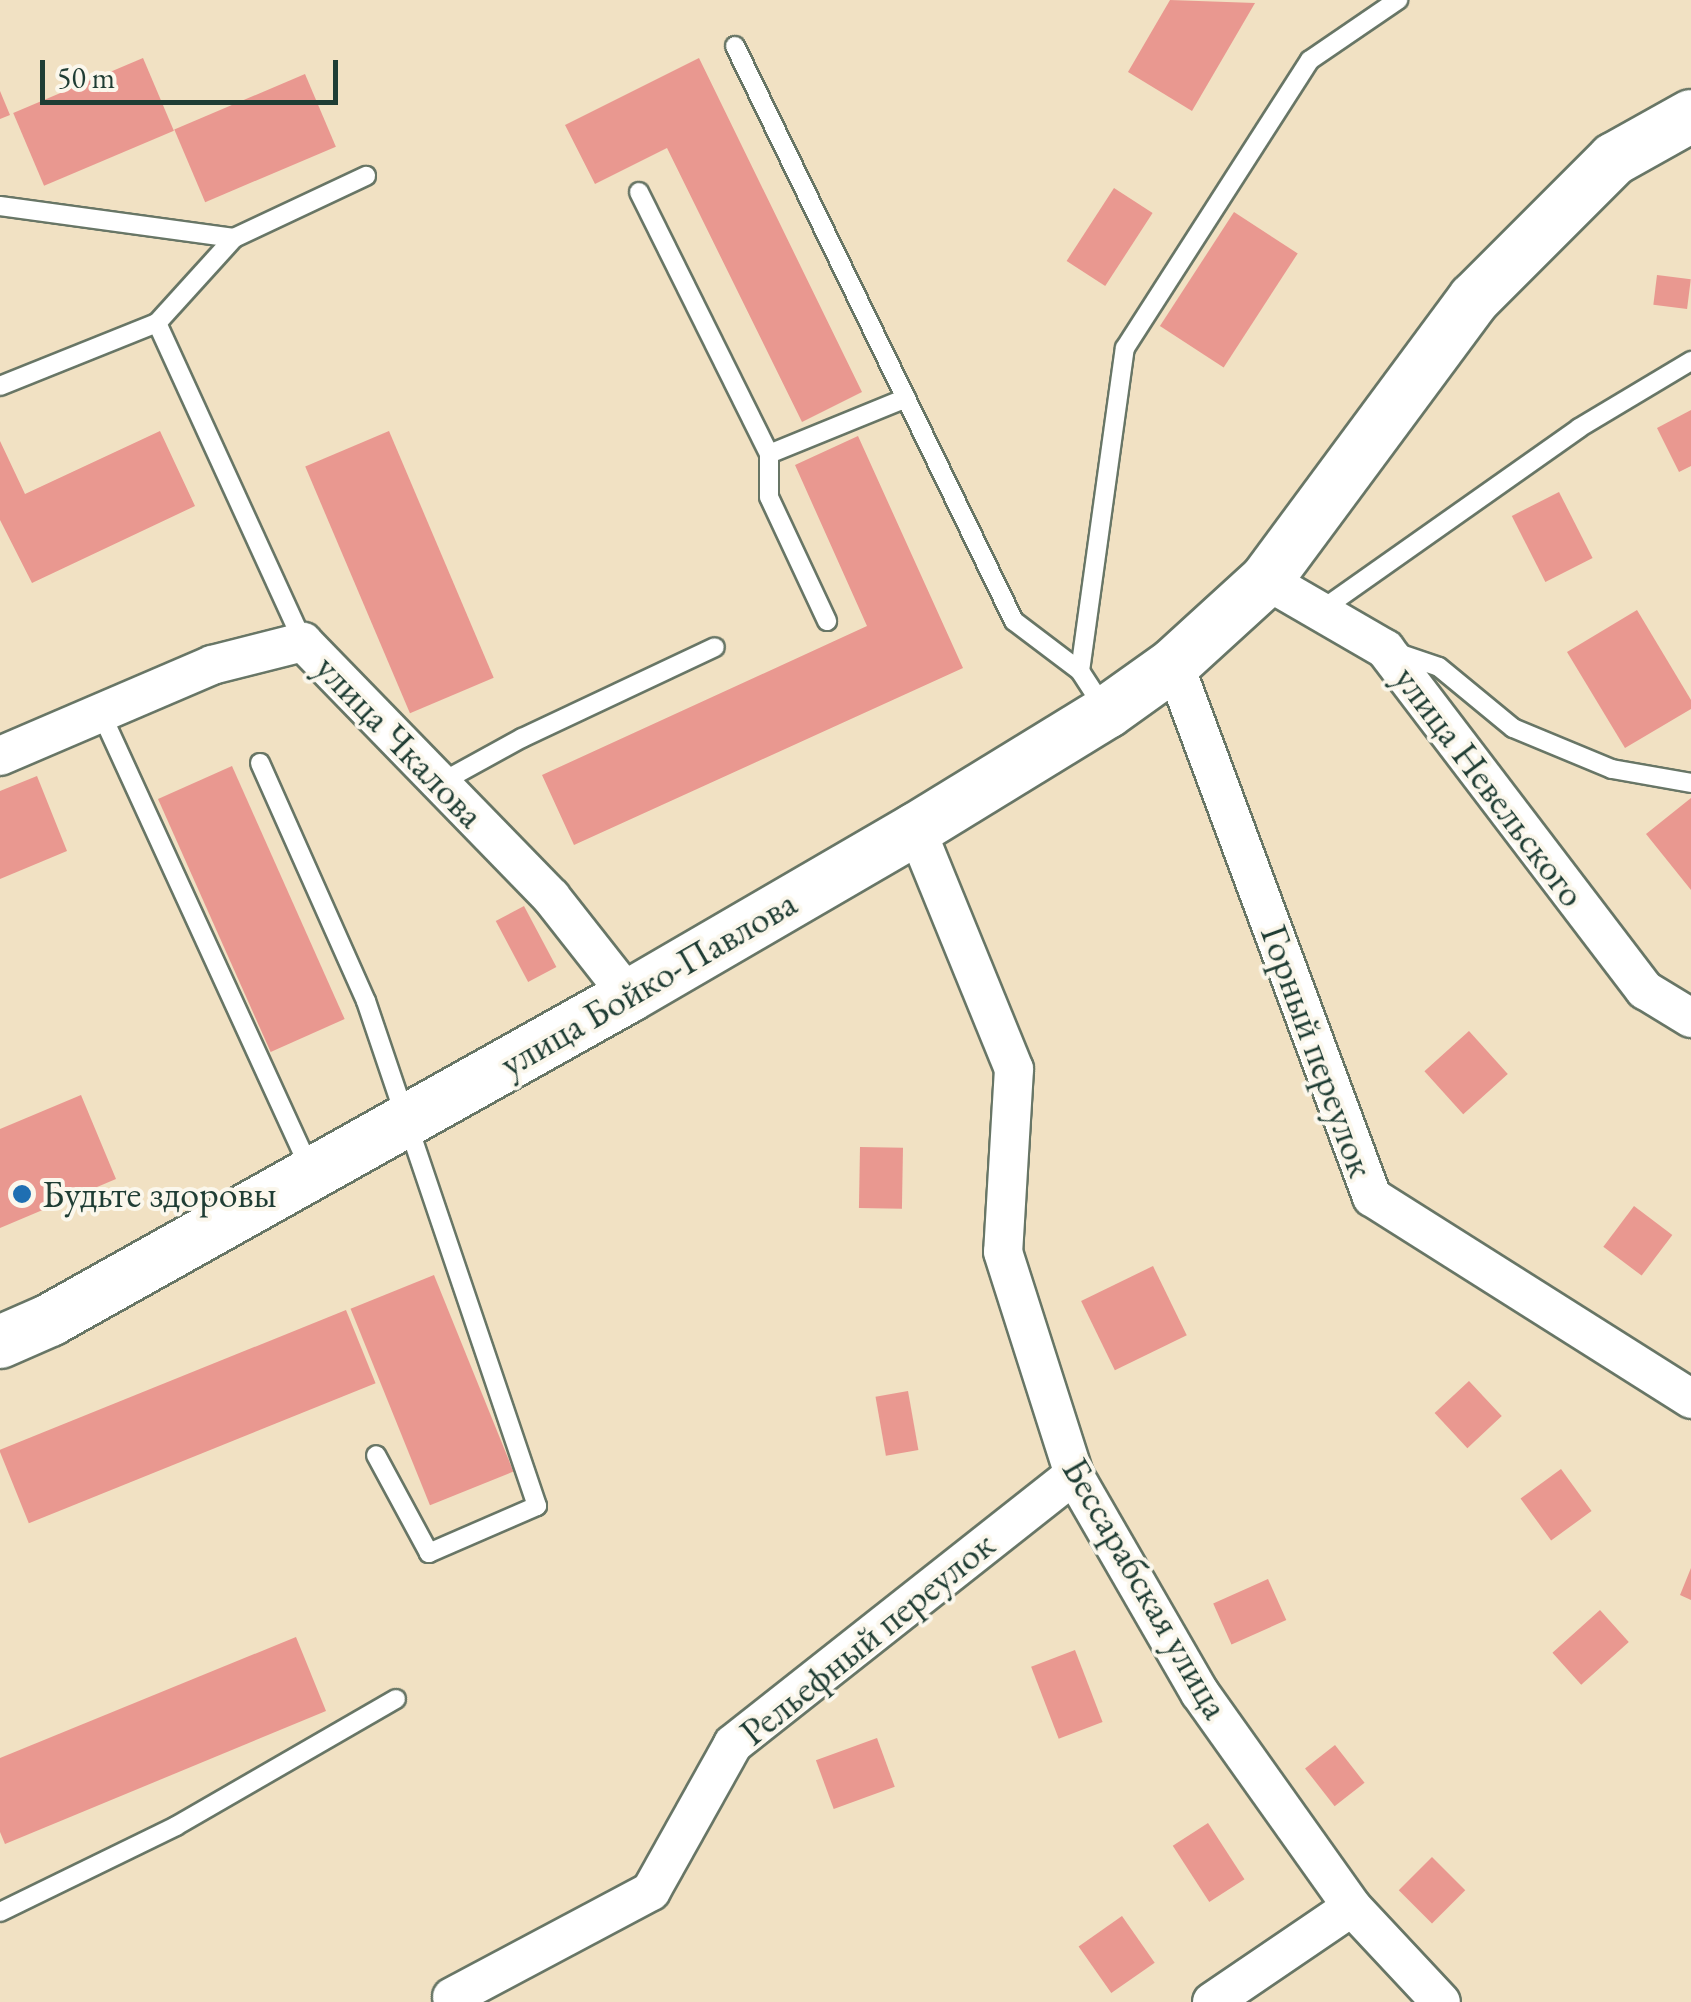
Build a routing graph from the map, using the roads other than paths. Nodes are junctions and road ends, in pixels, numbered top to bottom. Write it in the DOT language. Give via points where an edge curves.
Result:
graph roads {
  1 [pos="1398,0"];
  2 [pos="735,46"];
  3 [pos="1691,116"];
  4 [pos="366,176"];
  5 [pos="639,192"];
  6 [pos="0,206"];
  7 [pos="234,238"];
  8 [pos="158,323"];
  9 [pos="1691,361"];
  10 [pos="0,386"];
  11 [pos="906,398"];
  12 [pos="768,454"];
  13 [pos="1266,580"];
  14 [pos="1320,611"];
  15 [pos="827,621"];
  16 [pos="304,642"];
  17 [pos="715,647"];
  18 [pos="1385,649"];
  19 [pos="1174,664"];
  20 [pos="1094,692"];
  21 [pos="101,713"];
  22 [pos="0,756"];
  23 [pos="260,764"];
  24 [pos="440,783"];
  25 [pos="1691,783"];
  26 [pos="916,829"];
  27 [pos="629,996"];
  28 [pos="1691,1018"];
  29 [pos="406,1122"];
  30 [pos="312,1174"];
  31 [pos="0,1342"];
  32 [pos="1691,1399"];
  33 [pos="376,1455"];
  34 [pos="1074,1474"];
  35 [pos="396,1700"];
  36 [pos="1352,1907"];
  37 [pos="0,1912"];
  38 [pos="452,1998"];
  39 [pos="1212,2002"];
  40 [pos="1440,2002"];
  1 -- 20 [label="lane" via="1310,60 1125,348"];
  2 -- 11 [label="lane"];
  3 -- 13 [label="main road, улица Бойко-Павлова" via="1614,159 1474,299"];
  4 -- 7 [label="lane"];
  5 -- 12 [label="lane"];
  6 -- 7 [label="lane"];
  7 -- 8 [label="lane"];
  8 -- 10 [label="lane"];
  8 -- 16 [label="lane"];
  9 -- 14 [label="lane" via="1578,428"];
  11 -- 12 [label="lane"];
  11 -- 20 [label="lane" via="1014,621"];
  12 -- 15 [label="lane" via="769,496"];
  13 -- 14 [label="street, улица Невельского"];
  13 -- 19 [label="main road, улица Бойко-Павлова"];
  14 -- 18 [label="street, улица Невельского"];
  16 -- 21 [label="street, улица Чкалова" via="212,665"];
  16 -- 24 [label="street, улица Чкалова"];
  17 -- 24 [label="lane"];
  18 -- 25 [label="lane" via="1439,667 1513,728 1612,769"];
  18 -- 28 [label="street, улица Невельского" via="1645,990"];
  19 -- 20 [label="main road, улица Бойко-Павлова"];
  19 -- 32 [label="street, Горный переулок" via="1372,1197"];
  20 -- 26 [label="main road, улица Бойко-Павлова"];
  21 -- 22 [label="street, улица Чкалова"];
  21 -- 30 [label="lane"];
  23 -- 29 [label="lane" via="366,1001"];
  24 -- 27 [label="street, улица Чкалова" via="551,897"];
  26 -- 27 [label="main road, улица Бойко-Павлова"];
  26 -- 34 [label="street, Бессарабская улица" via="1014,1068 1003,1252"];
  27 -- 29 [label="main road, улица Бойко-Павлова"];
  29 -- 30 [label="main road, улица Бойко-Павлова"];
  29 -- 33 [label="lane" via="536,1506 429,1553"];
  30 -- 31 [label="main road, улица Бойко-Павлова"];
  34 -- 36 [label="street, Бессарабская улица" via="1200,1693"];
  34 -- 38 [label="street, Рельефный переулок" via="733,1744 651,1891"];
  35 -- 37 [label="lane" via="176,1826"];
  36 -- 39 [label="street"];
  36 -- 40 [label="street, Бессарабская улица"];
}
